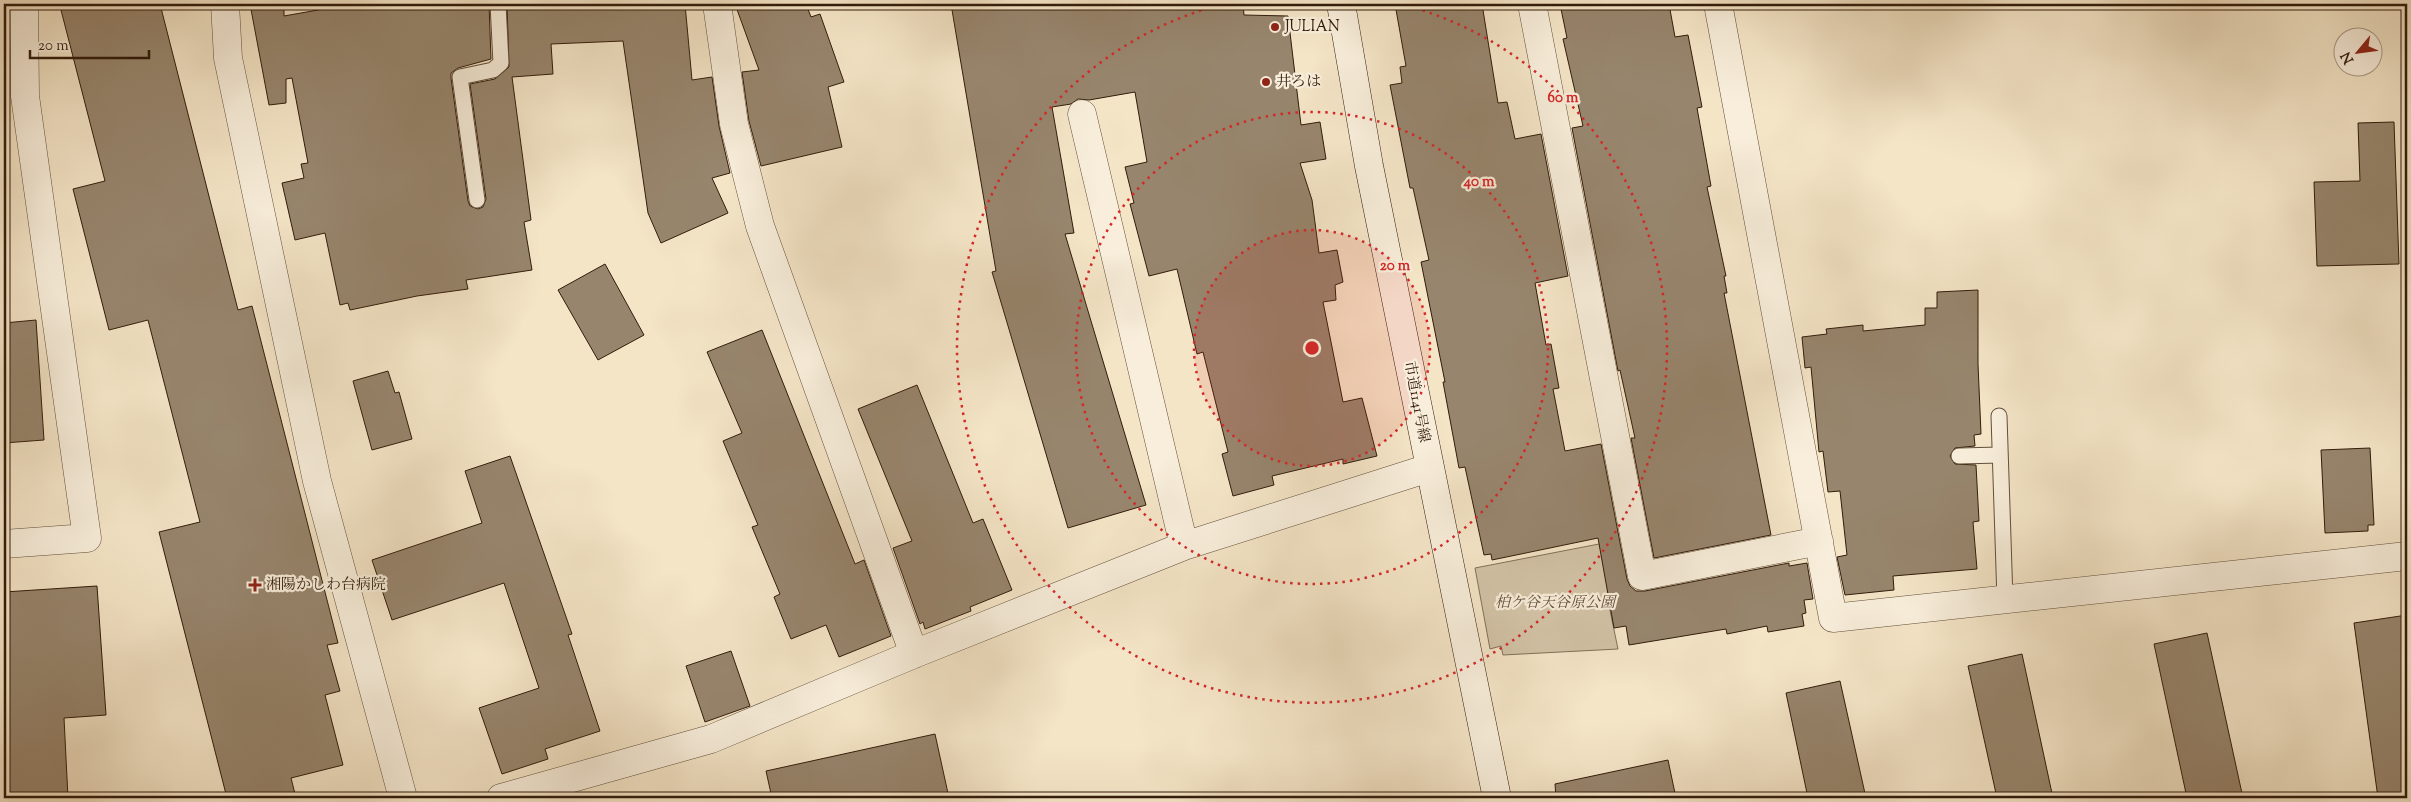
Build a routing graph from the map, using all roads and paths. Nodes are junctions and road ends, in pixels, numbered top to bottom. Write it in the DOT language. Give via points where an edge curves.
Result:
graph roads {
  1 [pos="24,4"];
  2 [pos="225,4"];
  3 [pos="498,4"];
  4 [pos="717,4"];
  5 [pos="1341,4"];
  6 [pos="1532,4"];
  7 [pos="1718,4"];
  8 [pos="1082,114"];
  9 [pos="478,200"];
  10 [pos="1999,416"];
  11 [pos="2000,455"];
  12 [pos="1959,456"];
  13 [pos="1429,468"];
  14 [pos="1819,541"];
  15 [pos="4,544"];
  16 [pos="1184,546"];
  17 [pos="2407,556"];
  18 [pos="2006,600"];
  19 [pos="914,654"];
  20 [pos="403,798"];
  21 [pos="501,798"];
  22 [pos="1497,798"];
  1 -- 15 [label="street" via="25,96 87,538"];
  2 -- 20 [label="street" via="228,58 317,481"];
  3 -- 9 [label="lane" via="501,62 493,70 460,77"];
  4 -- 19 [label="street" via="734,124 760,226"];
  5 -- 13 [label="street, 市道1141号線" via="1369,166"];
  6 -- 14 [label="street" via="1642,576"];
  7 -- 14 [label="street"];
  8 -- 16 [label="street"];
  10 -- 11 [label="lane"];
  11 -- 12 [label="lane"];
  11 -- 18 [label="lane"];
  13 -- 16 [label="street"];
  13 -- 22 [label="street, 市道1141号線"];
  14 -- 18 [label="street" via="1833,618"];
  16 -- 19 [label="street"];
  17 -- 18 [label="street"];
  19 -- 21 [label="street" via="711,739"];
}
